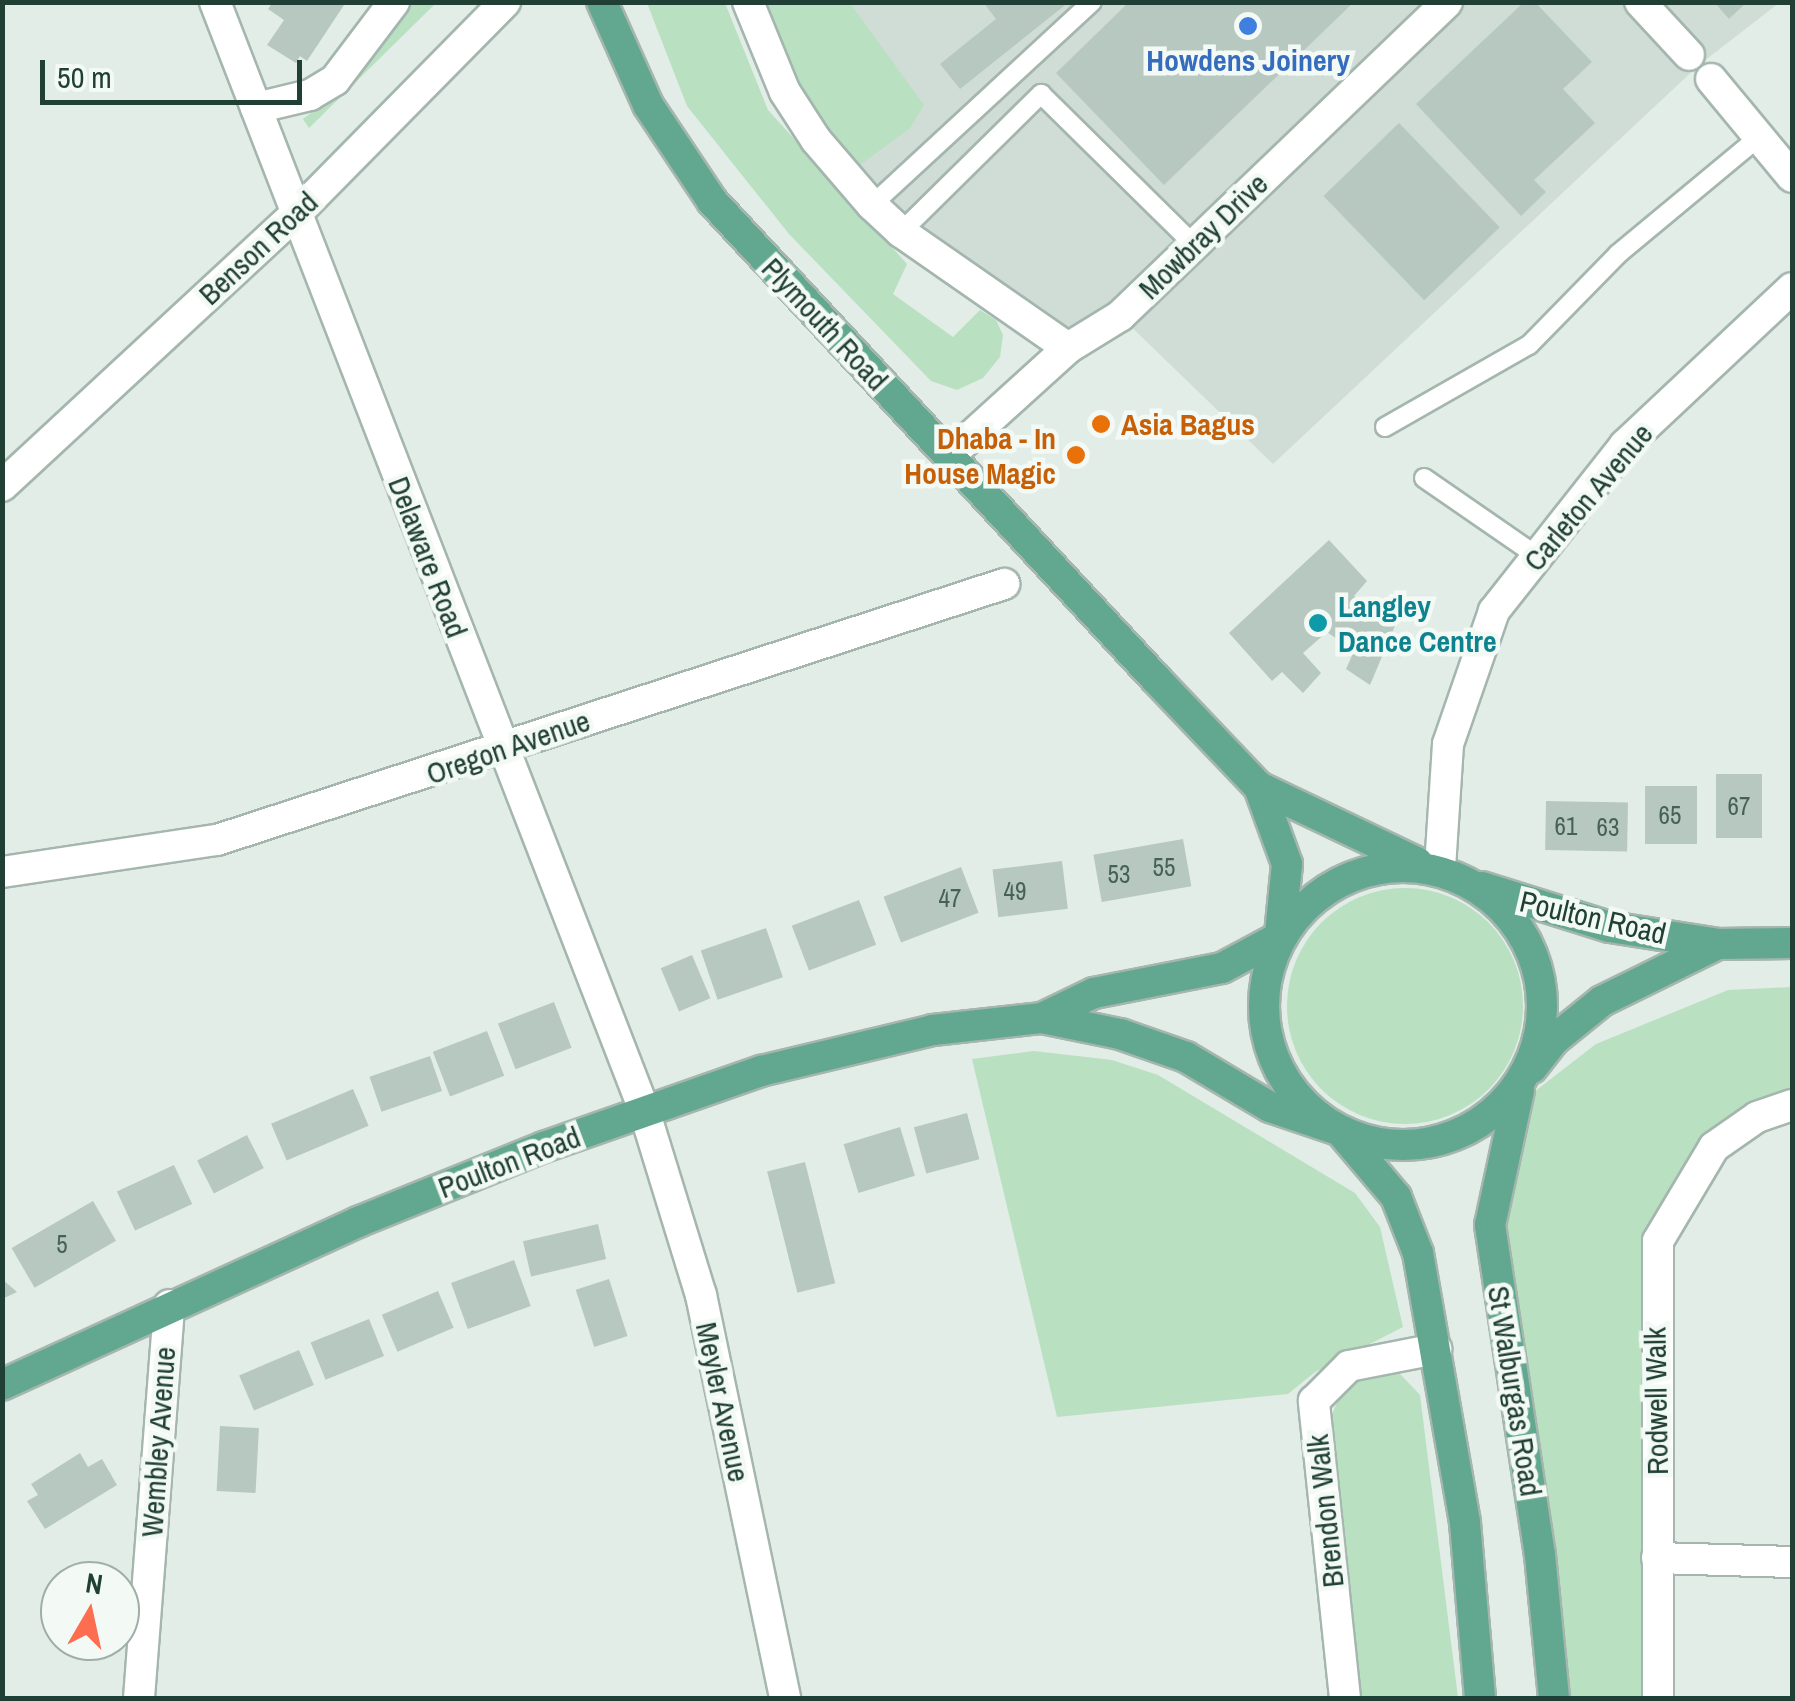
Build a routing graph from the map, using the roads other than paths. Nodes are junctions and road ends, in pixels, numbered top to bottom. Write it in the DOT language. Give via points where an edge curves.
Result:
graph roads {
  1 [pos="214,2"];
  2 [pos="394,2"];
  3 [pos="504,2"];
  4 [pos="602,2"];
  5 [pos="748,2"];
  6 [pos="1092,2"];
  7 [pos="1447,2"];
  8 [pos="1640,2"];
  9 [pos="1689,55"];
  10 [pos="1710,79"];
  11 [pos="256,108"];
  12 [pos="1759,137"];
  13 [pos="1792,177"];
  14 [pos="872,204"];
  15 [pos="296,214"];
  16 [pos="901,232"];
  17 [pos="1194,245"];
  18 [pos="1792,288"];
  19 [pos="1068,348"];
  20 [pos="1385,426"];
  21 [pos="949,456"];
  22 [pos="1424,478"];
  23 [pos="2,486"];
  24 [pos="1536,556"];
  25 [pos="1004,584"];
  26 [pos="502,750"];
  27 [pos="1259,786"];
  28 [pos="1429,866"];
  29 [pos="2,872"];
  30 [pos="1470,882"];
  31 [pos="1279,936"];
  32 [pos="1792,943"];
  33 [pos="1718,944"];
  34 [pos="1042,1018"];
  35 [pos="1522,1083"];
  36 [pos="1792,1105"];
  37 [pos="644,1110"];
  38 [pos="1338,1132"];
  39 [pos="169,1305"];
  40 [pos="1436,1348"];
  41 [pos="2,1385"];
  42 [pos="1657,1558"];
  43 [pos="1792,1562"];
  44 [pos="140,1698"];
  45 [pos="785,1698"];
  46 [pos="1346,1698"];
  47 [pos="1480,1698"];
  48 [pos="1554,1698"];
  49 [pos="1658,1698"];
  1 -- 11 [label="street, Delaware Road"];
  2 -- 11 [label="street" via="335,80 310,95"];
  3 -- 15 [label="street, Benson Road"];
  4 -- 21 [label="main road, Plymouth Road" via="648,106 684,165"];
  5 -- 14 [label="street" via="785,92"];
  6 -- 14 [label="lane"];
  7 -- 17 [label="street, Mowbray Drive"];
  8 -- 9 [label="street"];
  10 -- 12 [label="street"];
  11 -- 15 [label="street, Delaware Road"];
  12 -- 13 [label="street"];
  12 -- 20 [label="lane" via="1618,254 1529,345"];
  14 -- 16 [label="street"];
  15 -- 23 [label="street, Benson Road"];
  15 -- 26 [label="street, Delaware Road"];
  16 -- 17 [label="lane" via="1042,94"];
  16 -- 19 [label="street"];
  17 -- 19 [label="street, Mowbray Drive" via="1120,316"];
  18 -- 24 [label="street, Carleton Avenue" via="1624,445"];
  19 -- 21 [label="street, Mowbray Drive"];
  21 -- 27 [label="main road, Plymouth Road"];
  22 -- 24 [label="lane"];
  24 -- 28 [label="street, Carleton Avenue" via="1494,610 1448,744"];
  25 -- 26 [label="street, Oregon Avenue"];
  26 -- 29 [label="street, Oregon Avenue" via="217,840"];
  26 -- 37 [label="street, Delaware Road"];
  27 -- 28 [label="main road, Plymouth Road"];
  27 -- 31 [label="main road, Plymouth Road" via="1287,864"];
  28 -- 30 [label="main road"];
  28 -- 31 [label="main road" via="1368,871 1336,886"];
  30 -- 33 [label="main road, Poulton Road" via="1594,923"];
  30 -- 35 [label="main road" via="1519,934 1539,980 1541,1012"];
  31 -- 34 [label="main road, Poulton Road" via="1222,968 1094,993"];
  31 -- 38 [label="main road" via="1267,979 1268,1030 1284,1072"];
  32 -- 33 [label="main road, Poulton Road"];
  33 -- 35 [label="main road, Poulton Road" via="1602,1001 1555,1039"];
  34 -- 37 [label="main road, Poulton Road" via="933,1030 761,1071"];
  34 -- 38 [label="main road, Poulton Road" via="1156,1044 1270,1107"];
  35 -- 38 [label="main road" via="1476,1127 1451,1138 1397,1144"];
  35 -- 48 [label="main road, St Walburgas Road" via="1490,1225 1540,1555"];
  36 -- 42 [label="street, Rodwell Walk" via="1734,1130 1694,1172 1658,1241"];
  37 -- 39 [label="main road, Poulton Road"];
  37 -- 45 [label="street, Meyler Avenue" via="701,1295"];
  38 -- 40 [label="main road" via="1396,1197"];
  39 -- 41 [label="main road, Poulton Road"];
  39 -- 44 [label="street, Wembley Avenue"];
  40 -- 46 [label="street, Brendon Walk" via="1348,1366 1314,1400"];
  40 -- 47 [label="main road" via="1465,1523"];
  42 -- 43 [label="street"];
  42 -- 49 [label="street, Rodwell Walk"];
}
